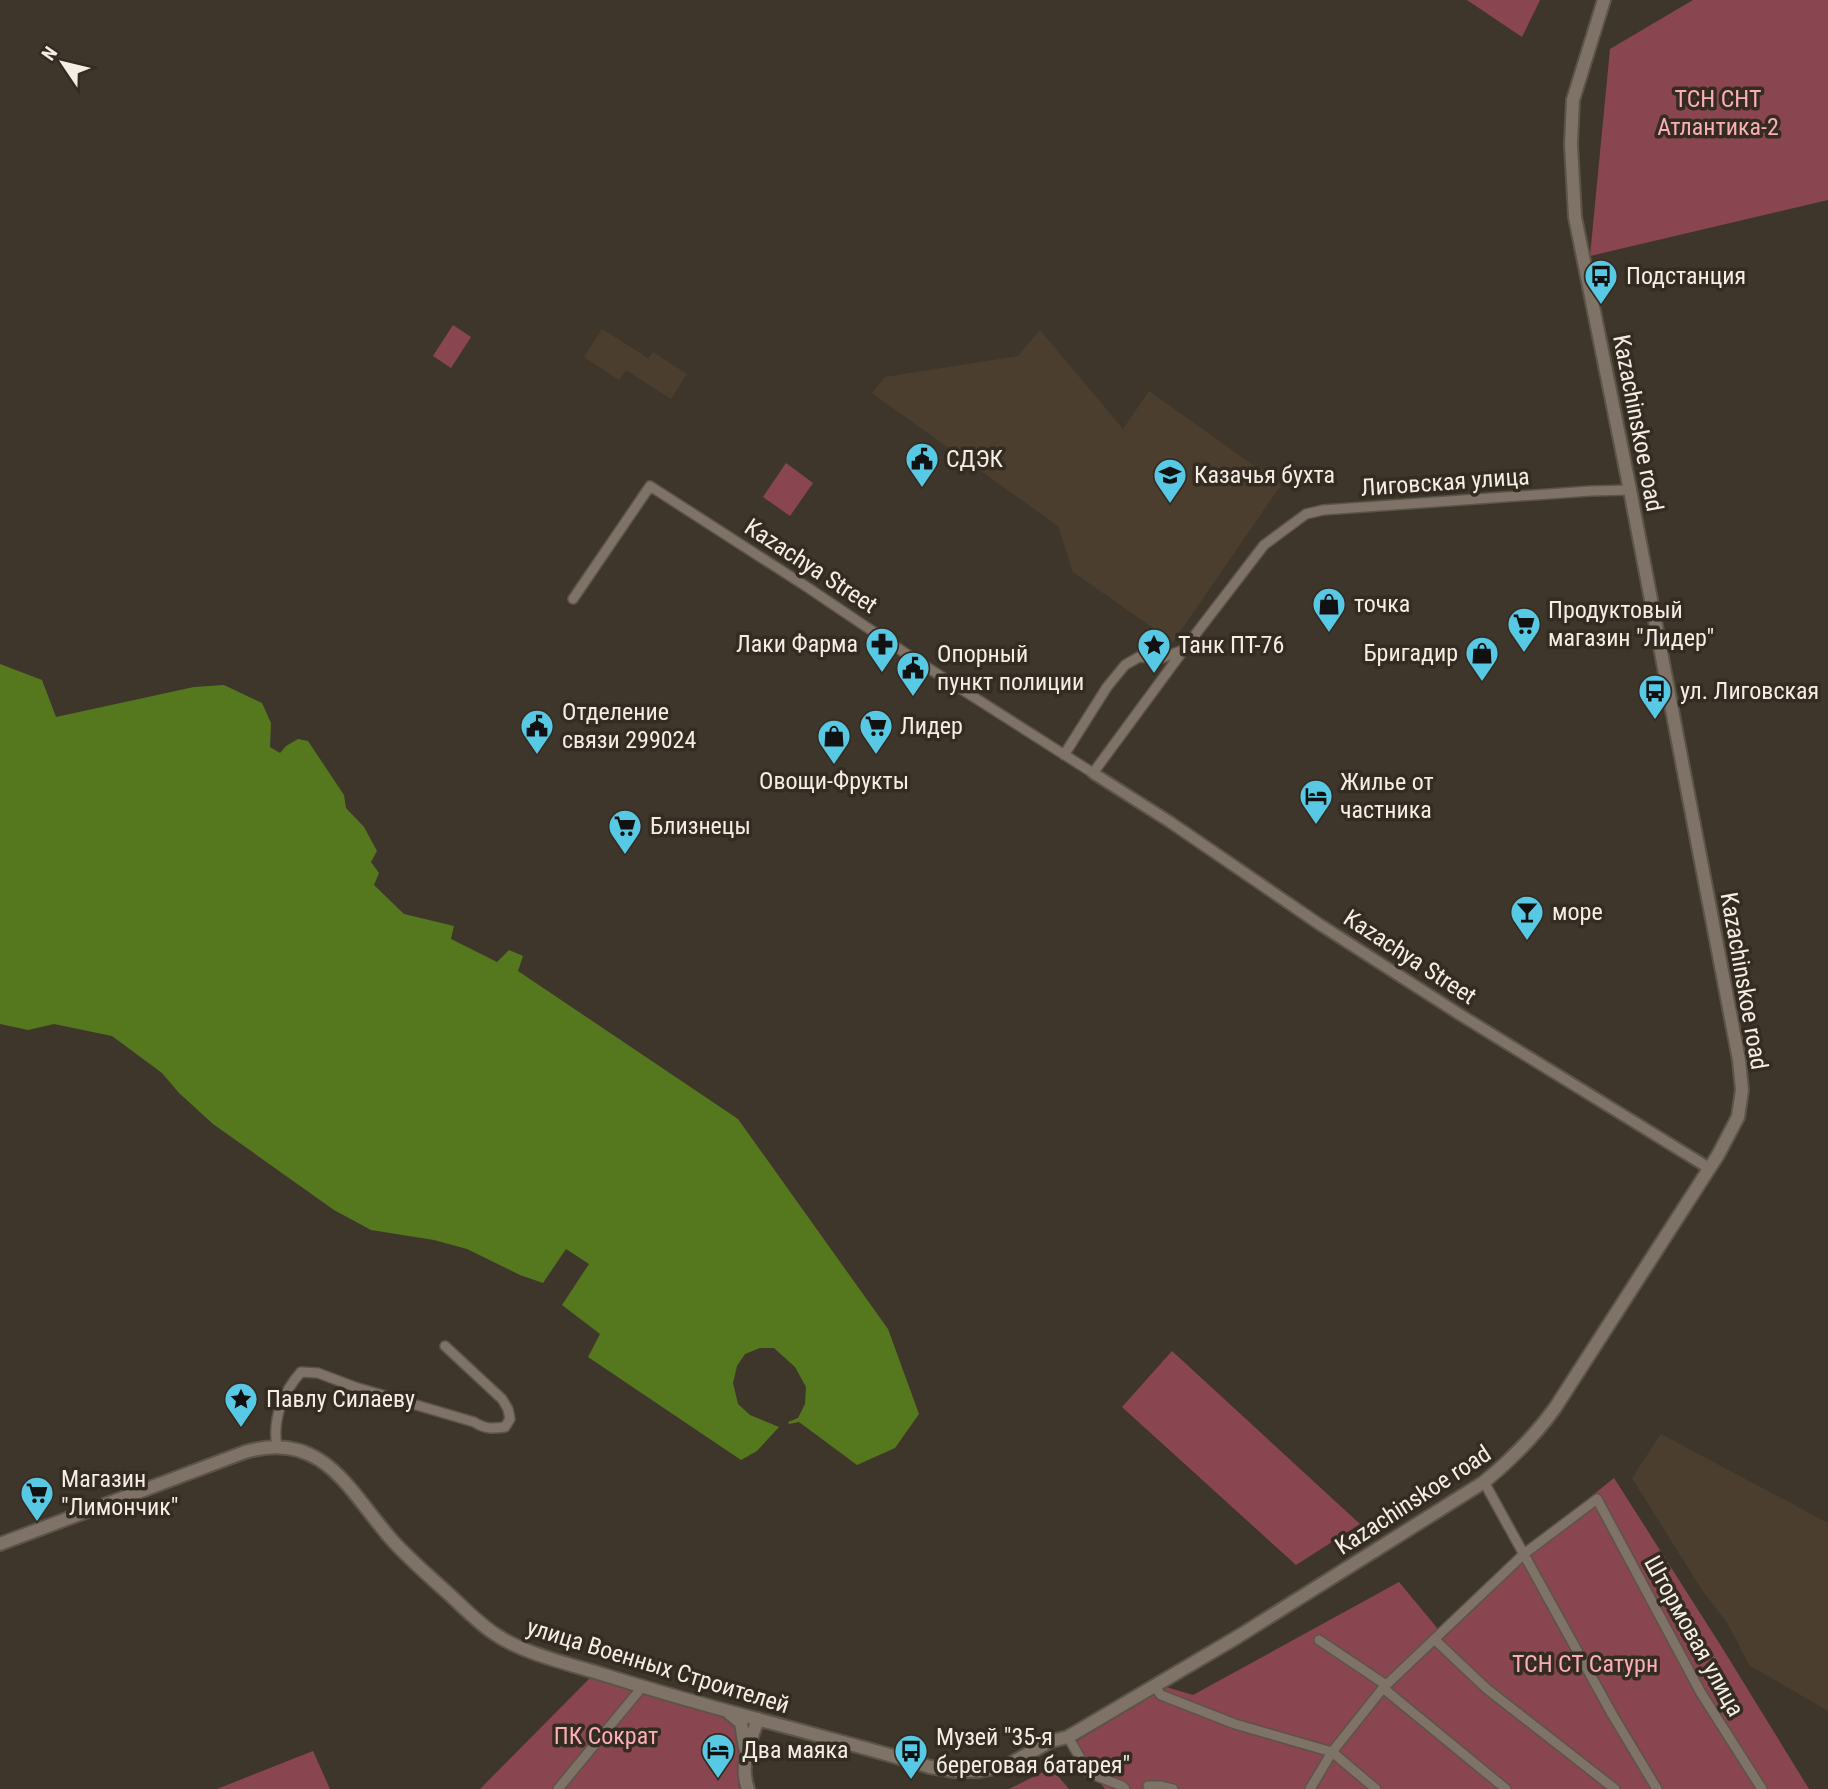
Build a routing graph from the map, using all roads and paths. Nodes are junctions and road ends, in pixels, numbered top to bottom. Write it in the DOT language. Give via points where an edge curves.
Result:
graph roads {
  1 [pos="1604,0"];
  2 [pos="1630,490"];
  3 [pos="573,599"];
  4 [pos="1184,649"];
  5 [pos="1064,755"];
  6 [pos="1093,774"];
  7 [pos="1709,1168"];
  8 [pos="445,1346"];
  9 [pos="277,1446"];
  10 [pos="1484,1482"];
  11 [pos="0,1544"];
  12 [pos="1524,1554"];
  13 [pos="1434,1639"];
  14 [pos="1319,1640"];
  15 [pos="643,1686"];
  16 [pos="1154,1686"];
  17 [pos="1384,1687"];
  18 [pos="723,1709"];
  19 [pos="758,1719"];
  20 [pos="787,1727"];
  21 [pos="1068,1737"];
  22 [pos="1051,1741"];
  23 [pos="1332,1752"];
  24 [pos="745,1756"];
  25 [pos="1148,1786"];
  26 [pos="1653,1788"];
  27 [pos="558,1789"];
  28 [pos="748,1789"];
  29 [pos="1125,1789"];
  30 [pos="1173,1789"];
  31 [pos="1310,1789"];
  32 [pos="1376,1789"];
  33 [pos="1506,1789"];
  34 [pos="1615,1789"];
  35 [pos="1762,1789"];
  1 -- 2 [label="main road, Kazachinskoe road" via="1573,100 1572,179 1581,254"];
  2 -- 4 [label="street, Лиговская улица" via="1306,514 1264,545"];
  2 -- 7 [label="main road, Kazachinskoe road" via="1739,1060 1742,1090 1738,1117"];
  3 -- 5 [label="street, Kazachya Street" via="650,486"];
  4 -- 5 [label="street" via="1162,658 1139,657 1125,665"];
  4 -- 6 [label="street, Лиговская улица"];
  5 -- 6 [label="street"];
  6 -- 7 [label="street, Kazachya Street" via="1319,924"];
  7 -- 10 [label="main road, Kazachinskoe road" via="1555,1408 1537,1433"];
  8 -- 9 [label="street" via="502,1399 510,1419 505,1427 483,1428 318,1373 301,1372 277,1416"];
  9 -- 11 [label="main road, улица Военных Строителей" via="245,1452"];
  9 -- 15 [label="main road, улица Военных Строителей" via="307,1452 344,1480 393,1541 499,1637 522,1649"];
  10 -- 12 [label="street"];
  10 -- 16 [label="main road, Kazachinskoe road"];
  12 -- 13 [label="street"];
  12 -- 26 [label="street"];
  12 -- 35 [label="street, Штормовая улица" via="1597,1499 1701,1693"];
  13 -- 17 [label="street"];
  13 -- 34 [label="street" via="1487,1689"];
  14 -- 17 [label="street"];
  15 -- 18 [label="main road, улица Военных Строителей"];
  15 -- 27 [label="street"];
  16 -- 21 [label="main road, Kazachinskoe road"];
  16 -- 23 [label="street" via="1161,1695 1235,1724"];
  17 -- 23 [label="street"];
  17 -- 33 [label="street"];
  18 -- 19 [label="main road, улица Военных Строителей"];
  18 -- 24 [label="main road" via="741,1723"];
  19 -- 20 [label="main road, улица Военных Строителей"];
  19 -- 24 [label="main road"];
  20 -- 22 [label="main road, улица Военных Строителей" via="954,1771 1006,1766"];
  20 -- 24 [label="main road" via="761,1734"];
  21 -- 22 [label="main road, Kazachinskoe road"];
  21 -- 29 [label="street" via="1089,1773"];
  23 -- 31 [label="street"];
  23 -- 32 [label="street"];
  24 -- 28 [label="main road"];
  25 -- 30 [label="street"];
}
